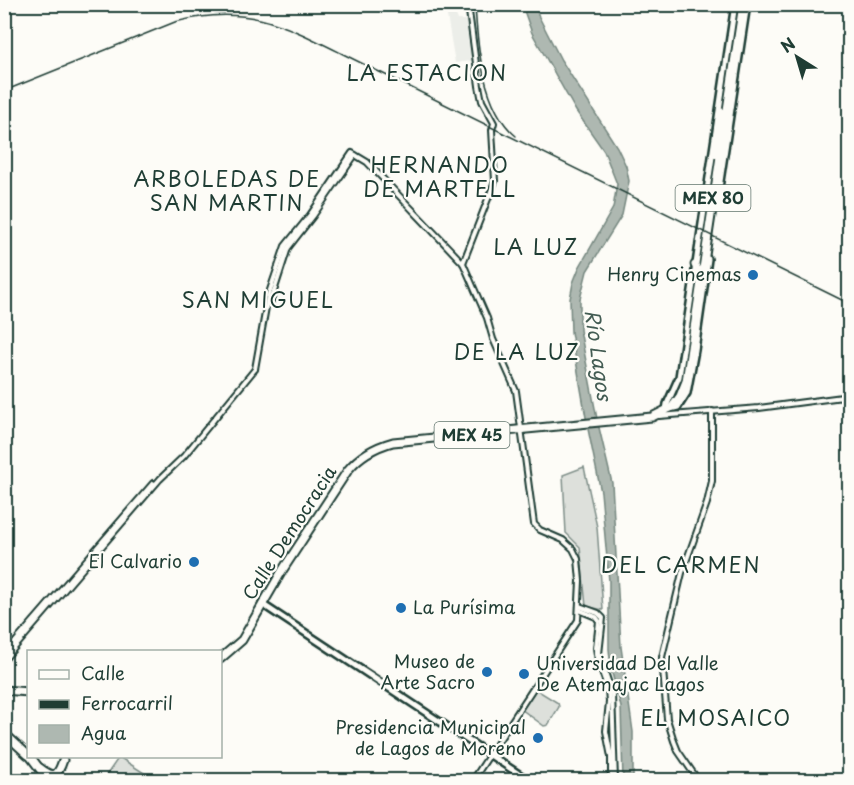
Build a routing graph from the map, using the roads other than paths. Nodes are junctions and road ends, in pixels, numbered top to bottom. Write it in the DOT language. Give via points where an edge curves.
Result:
graph roads {
  1 [pos="468,4"];
  2 [pos="737,4"];
  3 [pos="745,4"];
  4 [pos="463,263"];
  5 [pos="486,314"];
  6 [pos="481,316"];
  7 [pos="684,360"];
  8 [pos="682,392"];
  9 [pos="849,396"];
  10 [pos="671,408"];
  11 [pos="712,411"];
  12 [pos="522,430"];
  13 [pos="160,479"];
  14 [pos="262,604"];
  15 [pos="579,608"];
  16 [pos="4,655"];
  17 [pos="222,655"];
  18 [pos="4,660"];
  19 [pos="4,690"];
  20 [pos="27,692"];
  21 [pos="606,731"];
  22 [pos="613,731"];
  23 [pos="4,733"];
  24 [pos="27,754"];
  25 [pos="490,755"];
  26 [pos="31,758"];
  27 [pos="63,758"];
  28 [pos="40,768"];
  29 [pos="48,780"];
  30 [pos="62,780"];
  31 [pos="473,780"];
  32 [pos="528,780"];
  33 [pos="613,780"];
  34 [pos="698,780"];
  1 -- 4 [label="street" via="480,93 494,123 496,175"];
  2 -- 7 [label="highway, MEX 80"];
  3 -- 8 [label="highway, MEX 80"];
  3 -- 10 [label="main road" via="692,372 687,393 678,406"];
  4 -- 5 [label="street"];
  4 -- 13 [label="street" via="367,162 354,154 285,246 268,296 255,369 184,456"];
  5 -- 6 [label="street"];
  5 -- 12 [label="street" via="516,391"];
  7 -- 8 [label="highway, MEX 80"];
  7 -- 10 [label="main road"];
  8 -- 10 [label="highway, MEX 80"];
  9 -- 11 [label="street"];
  10 -- 11 [label="street"];
  10 -- 12 [label="highway, MEX 45" via="652,417"];
  11 -- 34 [label="street" via="712,481 682,573 662,657 667,719 678,751"];
  12 -- 14 [label="highway, Calle Democracia / MEX 45" via="393,442 362,456 348,470"];
  12 -- 15 [label="street" via="534,524 573,549 578,559"];
  13 -- 16 [label="street"];
  13 -- 18 [label="street"];
  14 -- 17 [label="highway, Calle Democracia / MEX 45" via="242,640"];
  14 -- 25 [label="main road"];
  15 -- 21 [label="street" via="599,621 596,648 608,689"];
  15 -- 22 [label="street" via="603,618 599,654 612,693"];
  15 -- 25 [label="street" via="578,620"];
  19 -- 20 [label="highway"];
  21 -- 22 [label="street"];
  21 -- 33 [label="street"];
  22 -- 33 [label="street"];
  23 -- 24 [label="highway"];
  25 -- 31 [label="street"];
  25 -- 32 [label="main road"];
  26 -- 28 [label="highway"];
  27 -- 28 [label="highway" via="54,775"];
  27 -- 30 [label="highway"];
  28 -- 29 [label="highway"];
}
